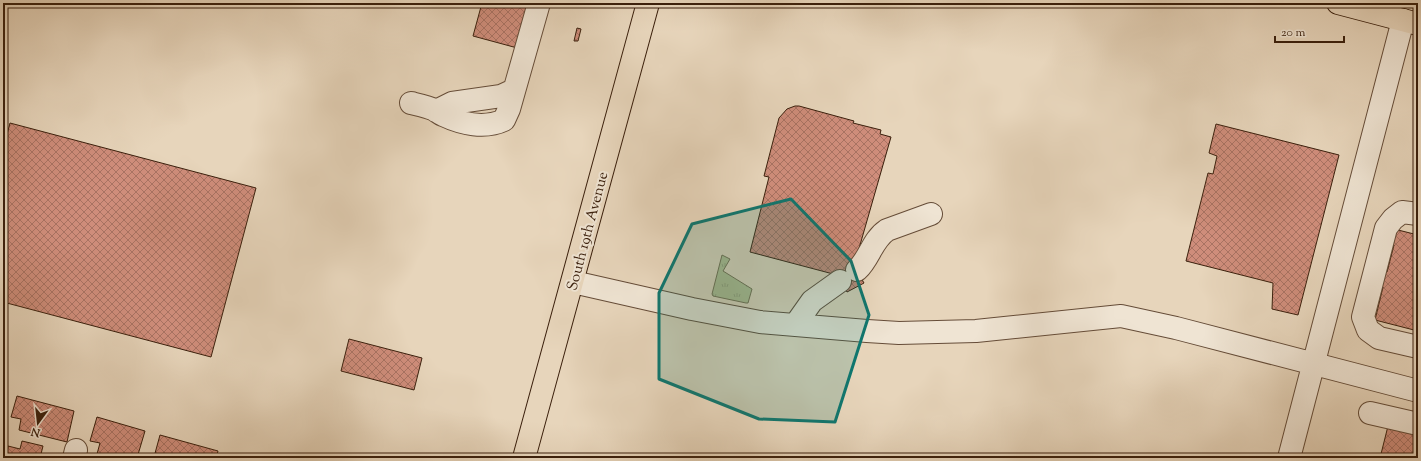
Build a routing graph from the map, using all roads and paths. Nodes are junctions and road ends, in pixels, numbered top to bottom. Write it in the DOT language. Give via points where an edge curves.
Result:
graph roads {
  1 [pos="539,3"];
  2 [pos="648,3"];
  3 [pos="1338,3"];
  4 [pos="1411,22"];
  5 [pos="411,103"];
  6 [pos="931,214"];
  7 [pos="1418,214"];
  8 [pos="573,282"];
  9 [pos="795,325"];
  10 [pos="1418,347"];
  11 [pos="1314,364"];
  12 [pos="1418,391"];
  13 [pos="1370,413"];
  14 [pos="1418,424"];
  15 [pos="524,458"];
  16 [pos="1289,458"];
  1 -- 5 [label="lane" via="514,90 501,96 452,103 436,111"];
  2 -- 8 [label="main road, South 19th Avenue"];
  3 -- 4 [label="main road"];
  4 -- 11 [label="lane"];
  6 -- 9 [label="lane" via="882,233 866,260 849,276 812,301"];
  7 -- 10 [label="lane" via="1402,212 1386,228 1363,317 1368,330 1379,338"];
  8 -- 9 [label="lane" via="692,309 760,322"];
  8 -- 15 [label="main road, South 19th Avenue"];
  9 -- 11 [label="lane" via="867,332 961,332 1121,316"];
  11 -- 12 [label="lane"];
  11 -- 16 [label="lane"];
  13 -- 14 [label="lane"];
}
